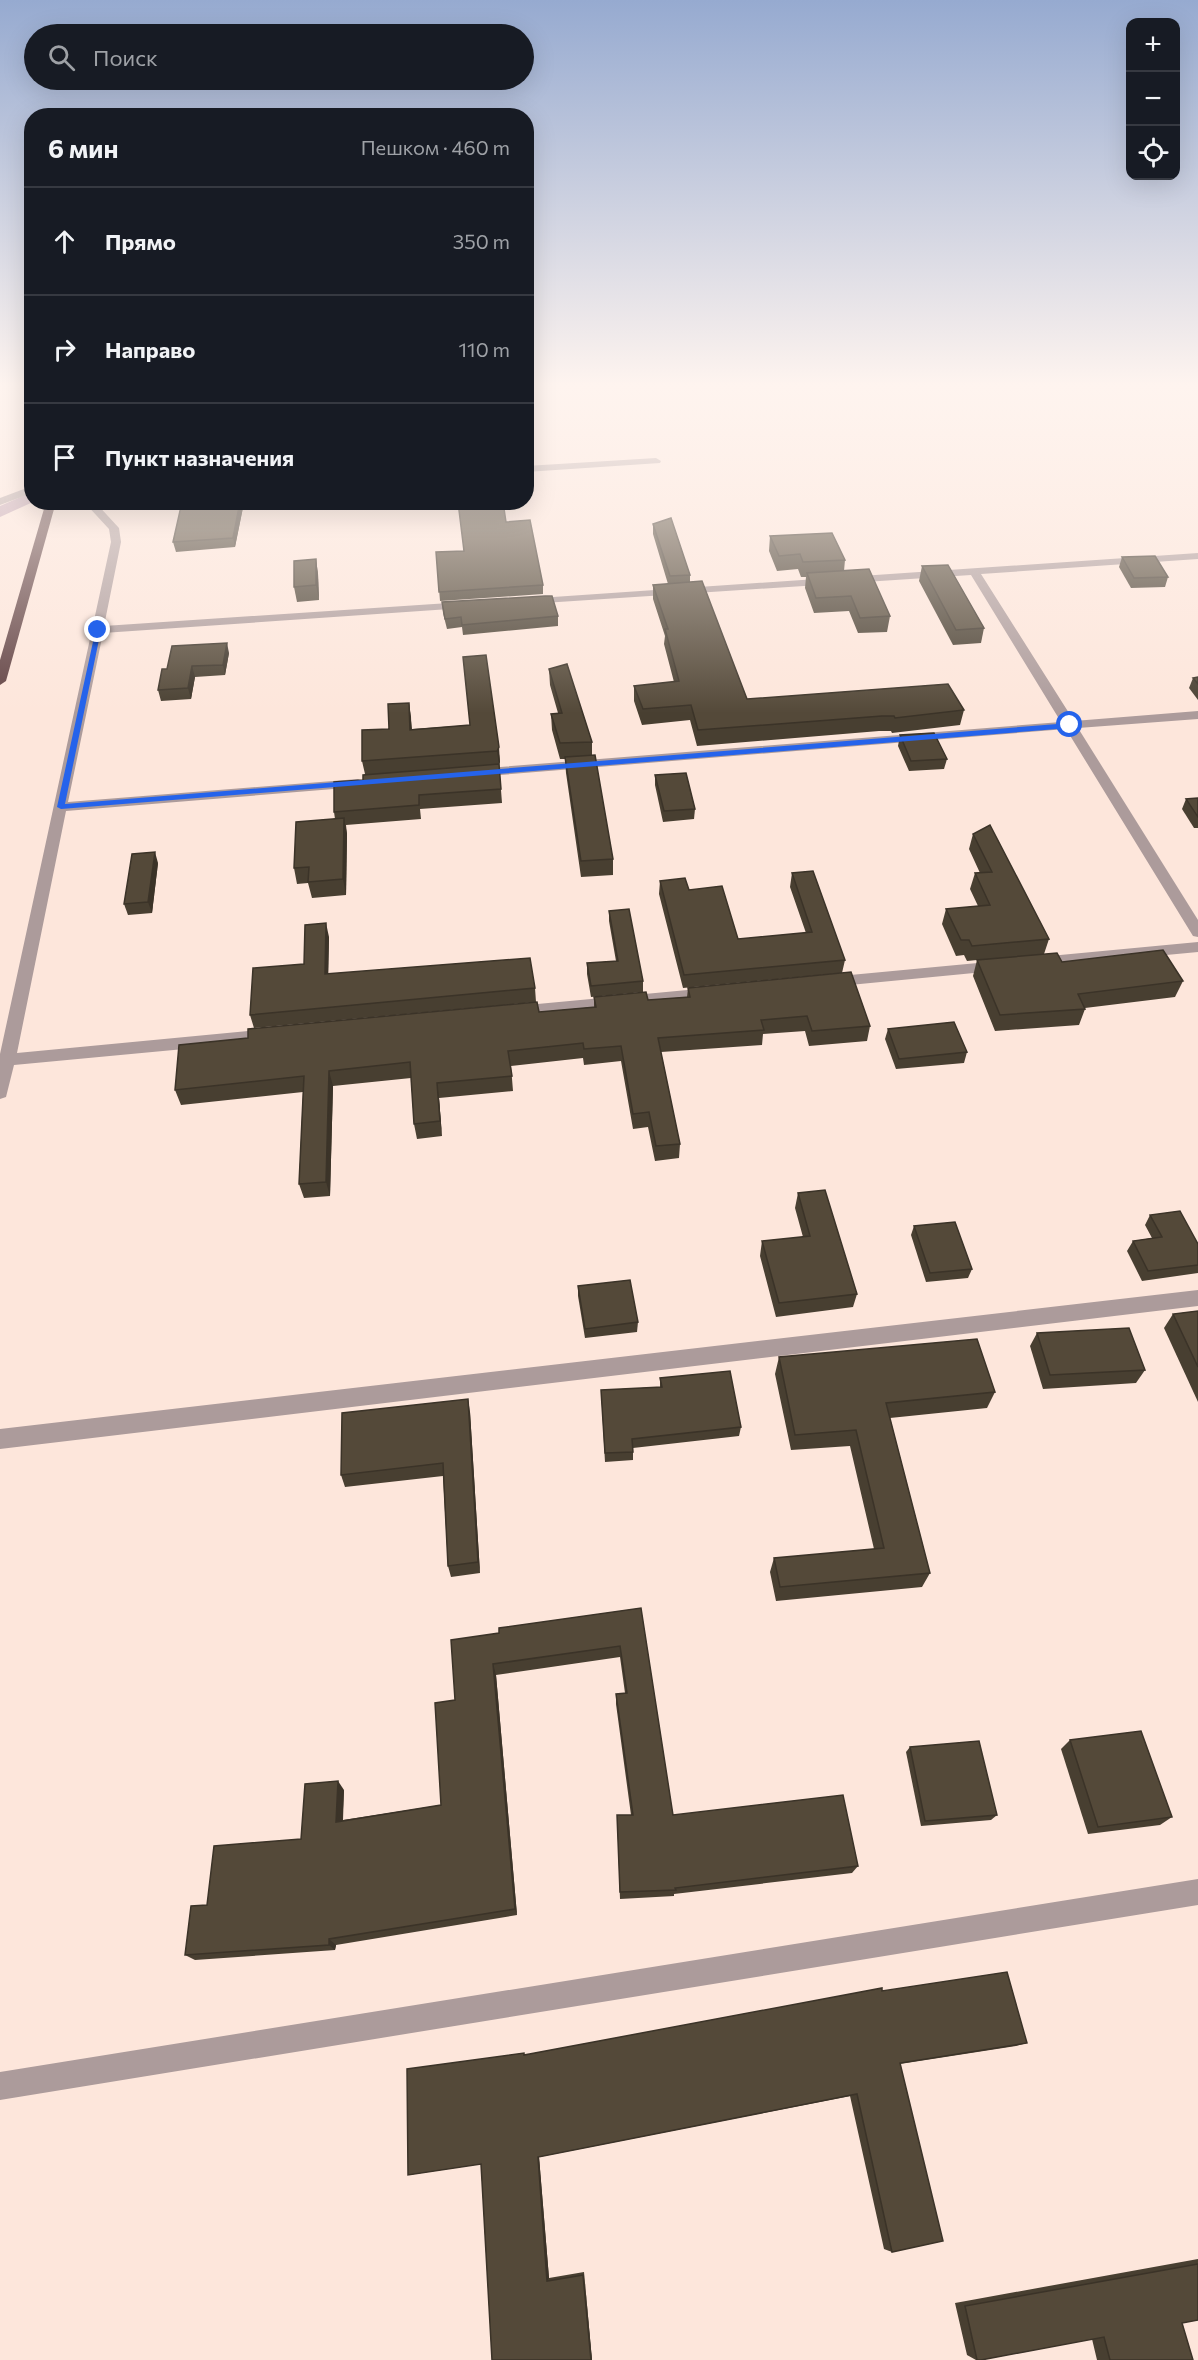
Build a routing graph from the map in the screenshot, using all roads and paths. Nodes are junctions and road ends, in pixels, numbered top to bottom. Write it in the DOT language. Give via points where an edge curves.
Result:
graph roads {
  1 [pos="24,492"];
  2 [pos="0,502"];
  3 [pos="49,510"];
  4 [pos="97,510"];
  5 [pos="1198,556"];
  6 [pos="974,571"];
  7 [pos="513,602"];
  8 [pos="478,604"];
  9 [pos="98,630"];
  10 [pos="0,681"];
  11 [pos="1198,715"];
  12 [pos="1070,725"];
  13 [pos="464,774"];
  14 [pos="369,782"];
  15 [pos="61,807"];
  16 [pos="1198,932"];
  17 [pos="1198,947"];
  18 [pos="817,984"];
  19 [pos="722,993"];
  20 [pos="495,1014"];
  21 [pos="281,1034"];
  22 [pos="7,1060"];
  23 [pos="0,1094"];
  24 [pos="1198,1298"];
  25 [pos="0,1439"];
  26 [pos="1198,1892"];
  27 [pos="0,2086"];
  1 -- 2 [label="street"];
  3 -- 10 [label="highway"];
  4 -- 9 [label="street" via="114,528 116,542"];
  5 -- 6 [label="street"];
  6 -- 7 [label="street"];
  6 -- 12 [label="street"];
  8 -- 9 [label="street"];
  9 -- 15 [label="street"];
  11 -- 12 [label="street"];
  12 -- 13 [label="street"];
  12 -- 16 [label="street"];
  14 -- 15 [label="street"];
  15 -- 22 [label="street"];
  17 -- 18 [label="street"];
  19 -- 20 [label="street"];
  21 -- 22 [label="street"];
  22 -- 23 [label="street"];
  24 -- 25 [label="street"];
  26 -- 27 [label="street"];
}
